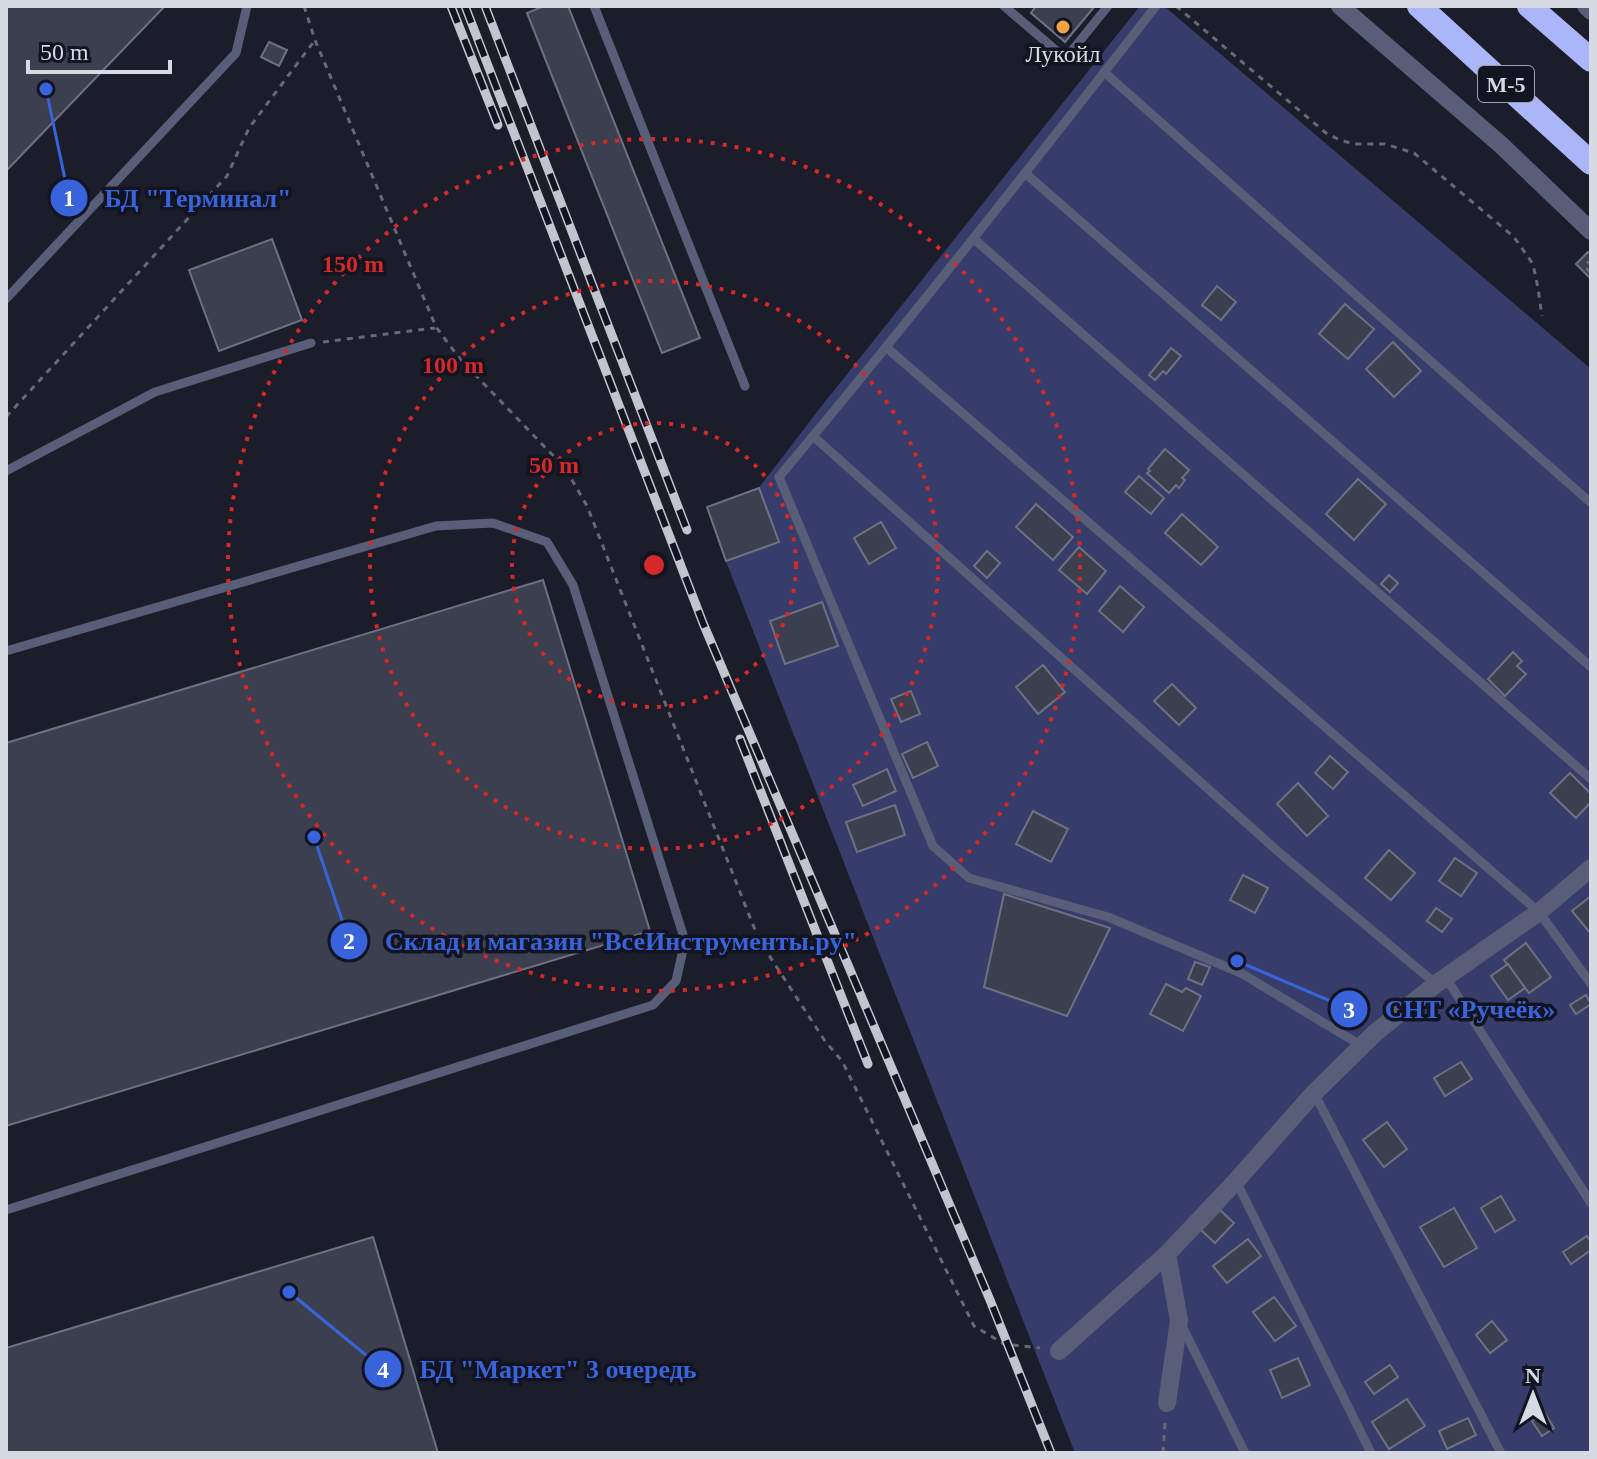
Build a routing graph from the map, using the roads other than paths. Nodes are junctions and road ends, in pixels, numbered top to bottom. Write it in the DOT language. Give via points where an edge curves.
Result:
graph roads {
  1 [pos="247,6"];
  2 [pos="594,6"];
  3 [pos="1108,6"];
  4 [pos="1156,6"];
  5 [pos="1340,6"];
  6 [pos="1419,6"];
  7 [pos="1529,6"];
  8 [pos="1586,6"];
  9 [pos="1008,7"];
  10 [pos="1591,11"];
  11 [pos="1591,60"];
  12 [pos="1104,72"];
  13 [pos="1591,163"];
  14 [pos="1025,173"];
  15 [pos="1591,231"];
  16 [pos="974,239"];
  17 [pos="6,299"];
  18 [pos="311,343"];
  19 [pos="887,348"];
  20 [pos="745,386"];
  21 [pos="813,436"];
  22 [pos="6,471"];
  23 [pos="1591,503"];
  24 [pos="6,651"];
  25 [pos="1591,667"];
  26 [pos="1591,779"];
  27 [pos="1591,868"];
  28 [pos="1539,912"];
  29 [pos="1441,981"];
  30 [pos="1591,984"];
  31 [pos="1362,1046"];
  32 [pos="1314,1093"];
  33 [pos="1236,1181"];
  34 [pos="1591,1203"];
  35 [pos="6,1210"];
  36 [pos="1167,1254"];
  37 [pos="1179,1320"];
  38 [pos="1059,1351"];
  39 [pos="1167,1403"];
  40 [pos="1245,1453"];
  41 [pos="1371,1453"];
  42 [pos="1501,1453"];
  1 -- 17 [label="lane" via="236,53"];
  2 -- 20 [label="lane"];
  3 -- 9 [label="lane" via="1064,54"];
  4 -- 12 [label="lane"];
  5 -- 15 [label="street" via="1500,144"];
  6 -- 13 [label="highway, М-5"];
  7 -- 11 [label="highway"];
  8 -- 10 [label="street"];
  12 -- 14 [label="lane"];
  12 -- 23 [label="lane"];
  14 -- 16 [label="lane"];
  14 -- 25 [label="lane"];
  16 -- 19 [label="lane"];
  16 -- 26 [label="lane"];
  18 -- 22 [label="lane" via="155,392"];
  19 -- 21 [label="lane"];
  19 -- 28 [label="lane"];
  21 -- 29 [label="lane" via="1281,854"];
  21 -- 31 [label="lane" via="779,477 933,846 969,878 1108,917 1241,973"];
  24 -- 35 [label="lane" via="436,526 493,523 547,542 573,585 685,941 676,981 653,1005"];
  27 -- 28 [label="street"];
  28 -- 29 [label="street"];
  28 -- 30 [label="lane"];
  29 -- 31 [label="street"];
  29 -- 34 [label="lane"];
  31 -- 32 [label="street"];
  32 -- 33 [label="street"];
  32 -- 42 [label="lane"];
  33 -- 36 [label="street"];
  33 -- 41 [label="lane"];
  36 -- 37 [label="street"];
  36 -- 38 [label="street"];
  37 -- 39 [label="street"];
  37 -- 40 [label="lane"];
}
